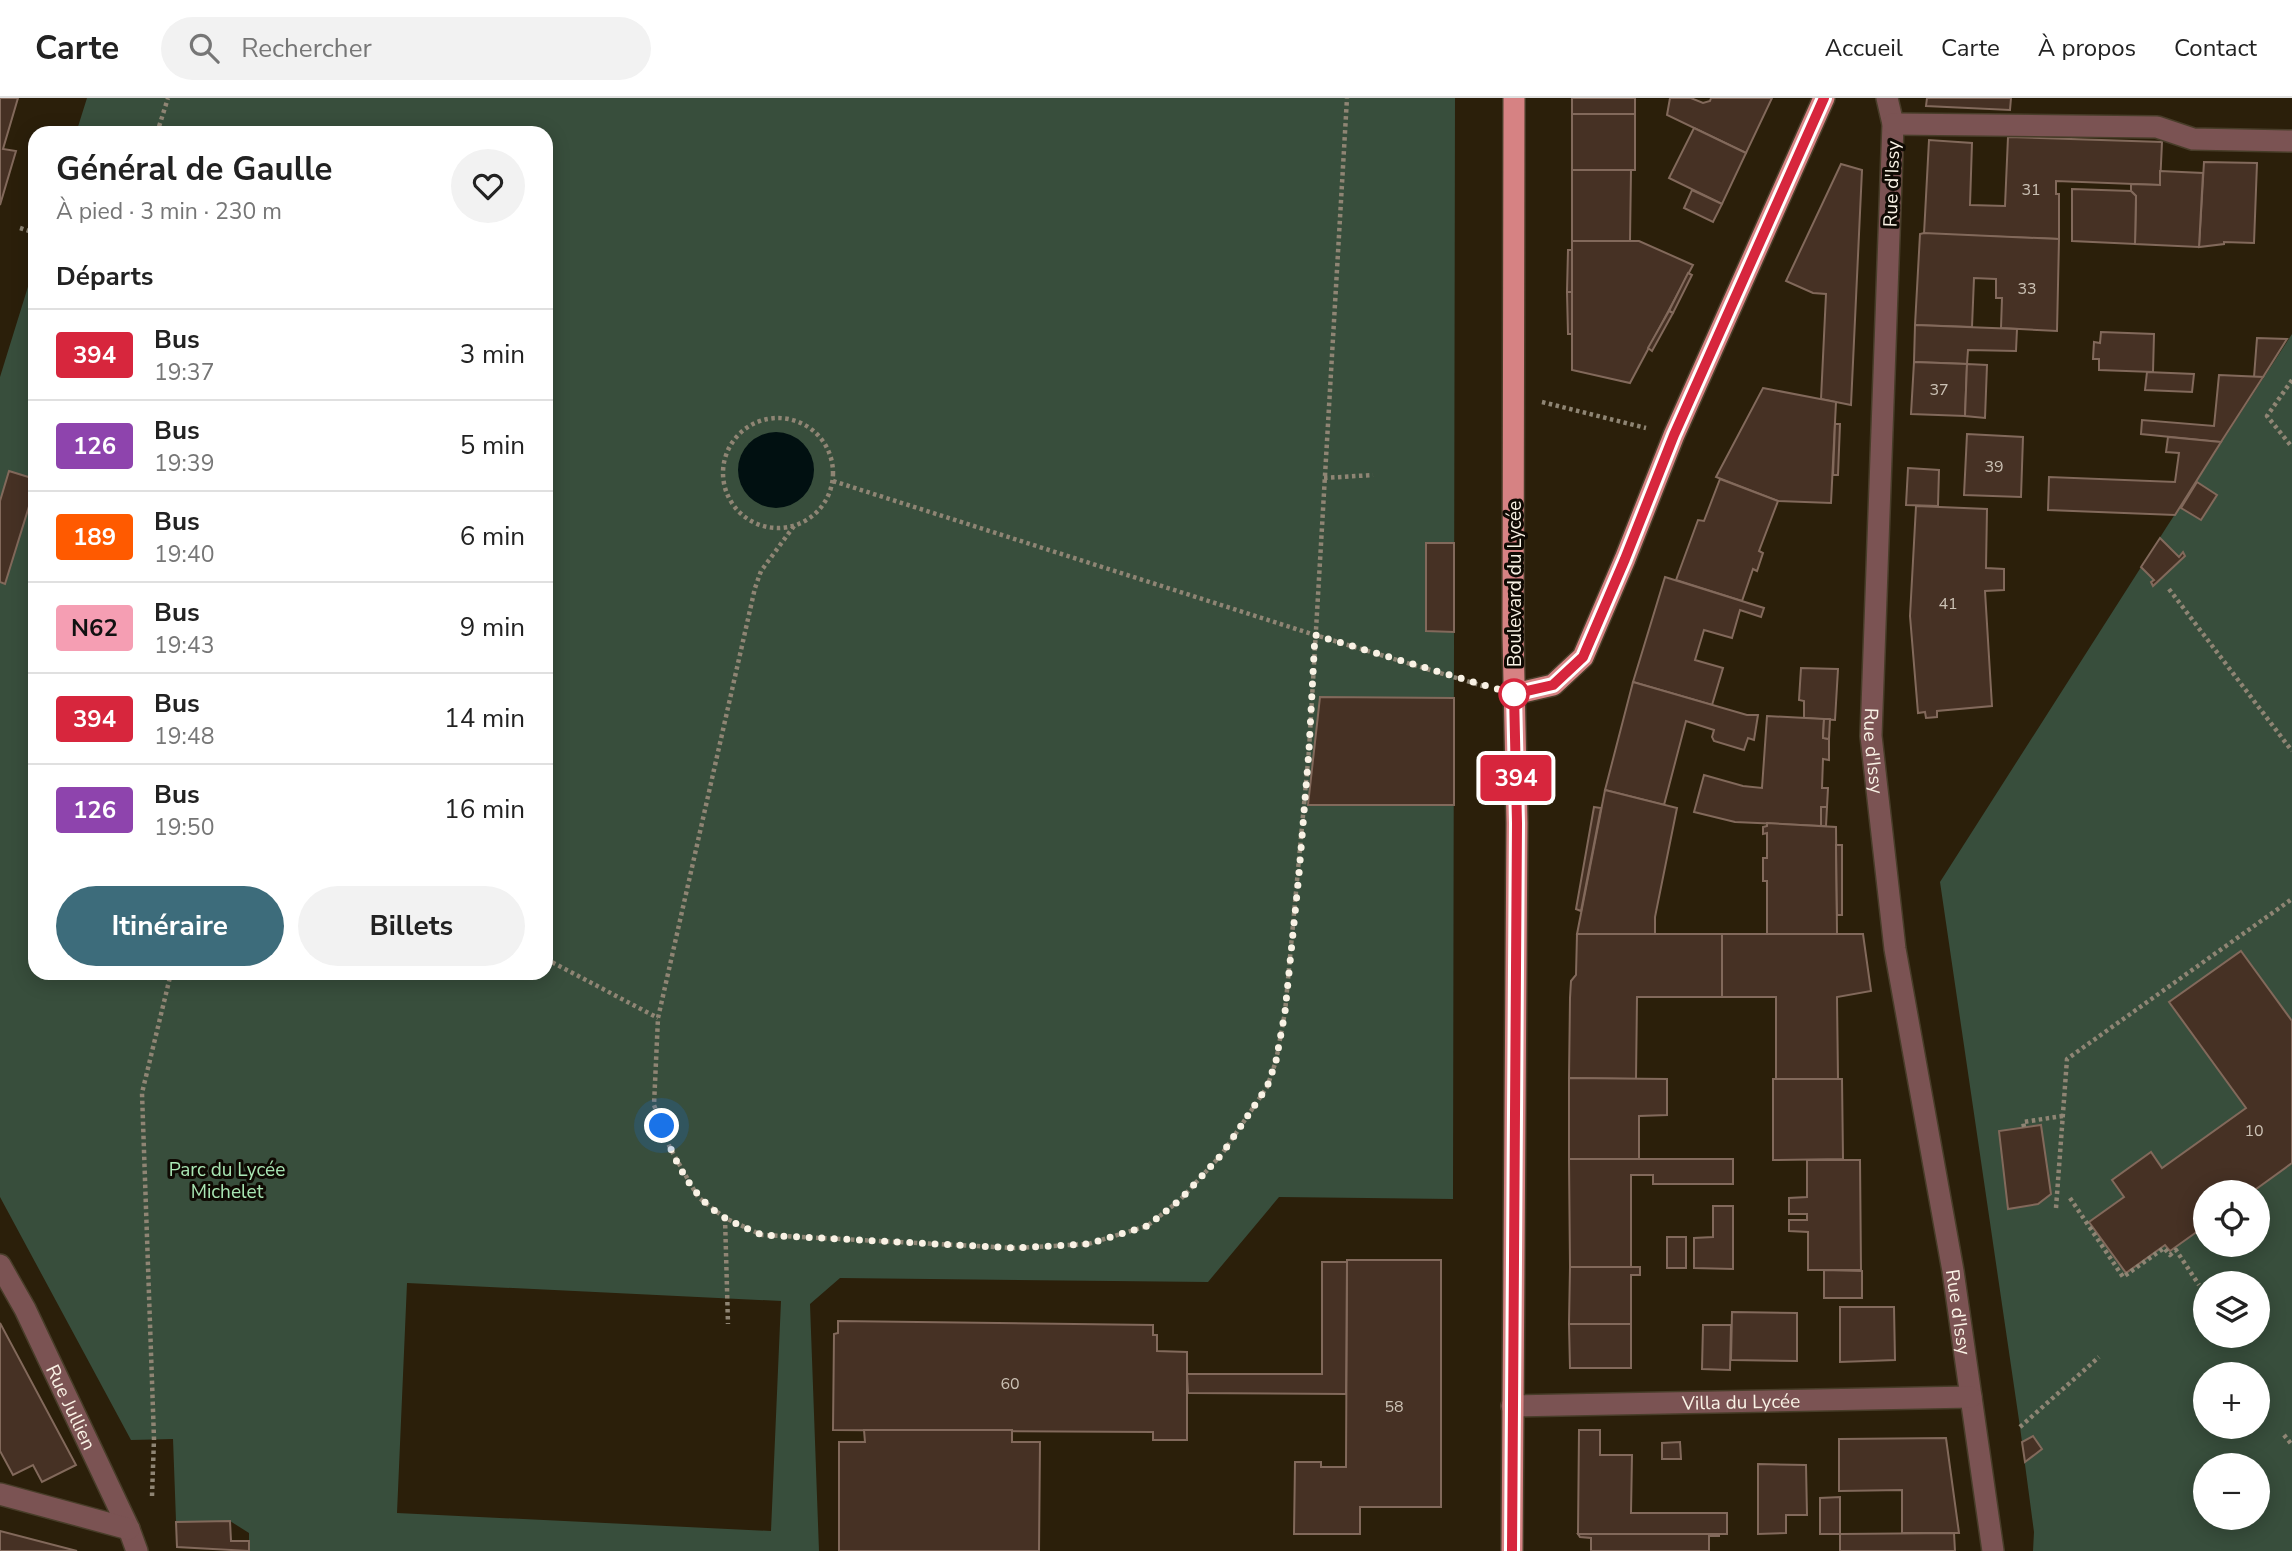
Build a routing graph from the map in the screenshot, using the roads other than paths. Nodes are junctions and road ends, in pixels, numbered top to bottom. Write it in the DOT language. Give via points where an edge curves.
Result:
graph roads {
  1 [pos="1514,98"];
  2 [pos="1824,98"];
  3 [pos="1887,98"];
  4 [pos="1893,124"];
  5 [pos="2292,141"];
  6 [pos="1514,694"];
  7 [pos="0,1265"];
  8 [pos="1970,1397"];
  9 [pos="1512,1406"];
  10 [pos="0,1494"];
  11 [pos="129,1529"];
  12 [pos="137,1551"];
  13 [pos="1512,1551"];
  14 [pos="1993,1551"];
  1 -- 6 [label="main road, Boulevard du Lycée"];
  2 -- 6 [label="main road" via="1674,435 1583,657 1553,685"];
  3 -- 4 [label="street, Rue d'Issy"];
  4 -- 5 [label="street" via="2157,127 2193,139"];
  4 -- 8 [label="street, Rue d'Issy" via="1871,736 1895,949 1953,1271"];
  6 -- 9 [label="main road, Boulevard du Lycée"];
  7 -- 11 [label="street, Rue Jullien"];
  8 -- 9 [label="street, Villa du Lycée"];
  8 -- 14 [label="street, Rue d'Issy"];
  9 -- 13 [label="main road, Boulevard du Lycée"];
  10 -- 11 [label="street"];
  11 -- 12 [label="street, Rue Jullien"];
}
